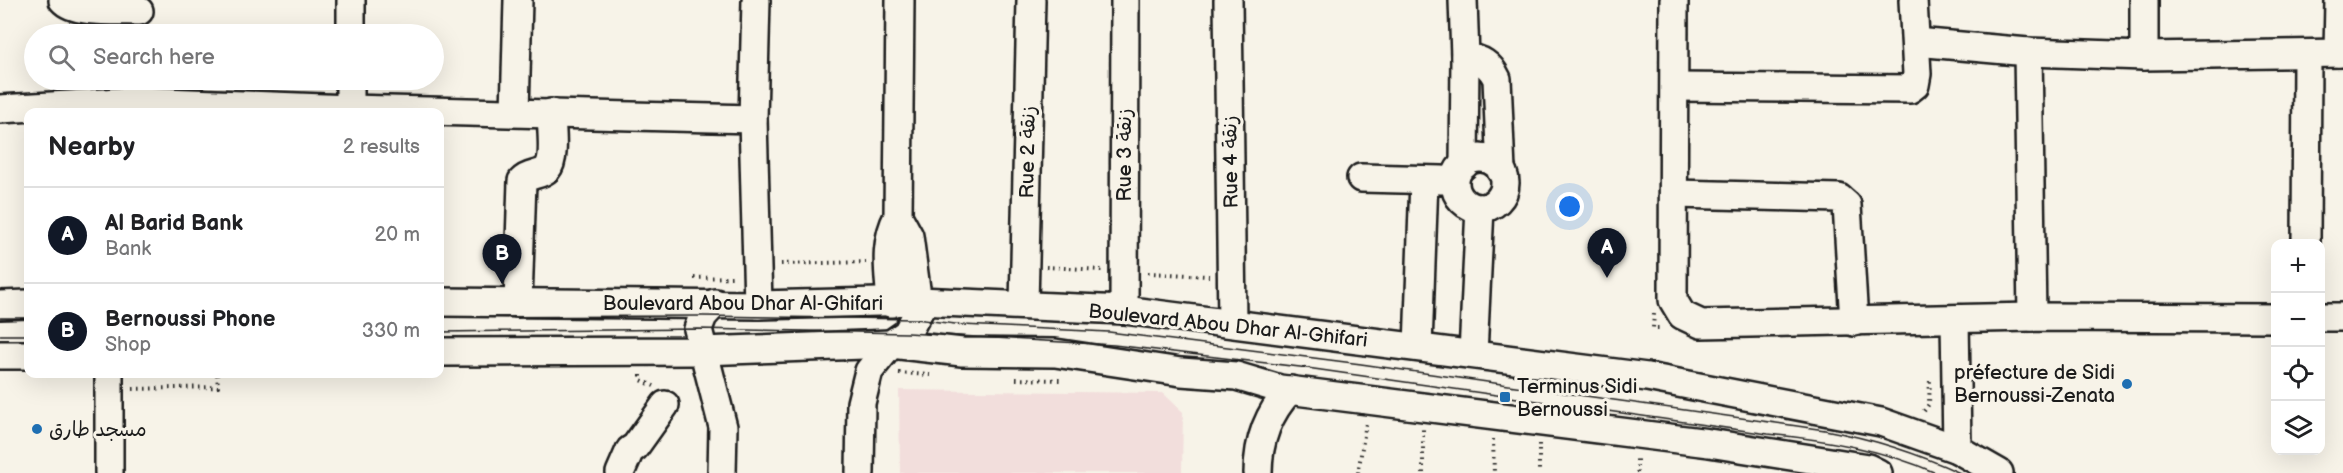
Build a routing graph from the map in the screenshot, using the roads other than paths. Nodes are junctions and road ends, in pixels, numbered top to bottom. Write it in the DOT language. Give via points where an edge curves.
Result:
graph roads {
  1 [pos="63,0"];
  2 [pos="351,0"];
  3 [pos="518,0"];
  4 [pos="756,0"];
  5 [pos="900,0"];
  6 [pos="1031,0"];
  7 [pos="1125,0"];
  8 [pos="1228,0"];
  9 [pos="1463,0"];
  10 [pos="1674,0"];
  11 [pos="1913,0"];
  12 [pos="2144,0"];
  13 [pos="2338,0"];
  14 [pos="138,15"];
  15 [pos="351,24"];
  16 [pos="1916,42"];
  17 [pos="2028,52"];
  18 [pos="2341,53"];
  19 [pos="2307,54"];
  20 [pos="2144,56"];
  21 [pos="1465,57"];
  22 [pos="1675,87"];
  23 [pos="138,90"];
  24 [pos="350,90"];
  25 [pos="181,107"];
  26 [pos="223,108"];
  27 [pos="350,108"];
  28 [pos="0,109"];
  29 [pos="444,112"];
  30 [pos="515,112"];
  31 [pos="550,113"];
  32 [pos="753,119"];
  33 [pos="1501,171"];
  34 [pos="1459,172"];
  35 [pos="1361,178"];
  36 [pos="1424,180"];
  37 [pos="1674,194"];
  38 [pos="1480,208"];
  39 [pos="898,216"];
  40 [pos="2306,239"];
  41 [pos="919,301"];
  42 [pos="444,302"];
  43 [pos="518,303"];
  44 [pos="715,303"];
  45 [pos="891,303"];
  46 [pos="0,304"];
  47 [pos="24,304"];
  48 [pos="758,304"];
  49 [pos="1024,305"];
  50 [pos="1124,310"];
  51 [pos="2032,317"];
  52 [pos="2343,317"];
  53 [pos="2271,318"];
  54 [pos="2325,318"];
  55 [pos="1954,319"];
  56 [pos="1854,322"];
  57 [pos="1232,323"];
  58 [pos="891,344"];
  59 [pos="1418,347"];
  60 [pos="702,351"];
  61 [pos="444,352"];
  62 [pos="1473,354"];
  63 [pos="0,355"];
  64 [pos="24,355"];
  65 [pos="109,382"];
  66 [pos="1290,390"];
  67 [pos="665,405"];
  68 [pos="1957,449"];
  69 [pos="109,473"];
  70 [pos="620,473"];
  71 [pos="722,473"];
  72 [pos="860,473"];
  73 [pos="1258,473"];
  74 [pos="1878,473"];
  75 [pos="1999,473"];
  1 -- 14 [label="street" via="80,9"];
  2 -- 15 [label="street"];
  3 -- 30 [label="street"];
  4 -- 32 [label="street"];
  5 -- 39 [label="street"];
  6 -- 49 [label="street, Rue 2 زنقة"];
  7 -- 50 [label="street, Rue 3 زنقة"];
  8 -- 57 [label="street, Rue 4 زنقة"];
  9 -- 21 [label="street"];
  10 -- 22 [label="street"];
  11 -- 16 [label="street"];
  12 -- 20 [label="street"];
  13 -- 18 [label="street"];
  16 -- 17 [label="street"];
  16 -- 22 [label="street" via="1916,80 1910,88"];
  17 -- 20 [label="street"];
  17 -- 51 [label="street"];
  18 -- 19 [label="street"];
  19 -- 20 [label="street"];
  19 -- 40 [label="street"];
  21 -- 33 [label="street" via="1483,61 1497,79"];
  21 -- 34 [label="street"];
  22 -- 37 [label="street"];
  23 -- 25 [label="street"];
  23 -- 28 [label="street"];
  24 -- 27 [label="street"];
  25 -- 26 [label="street"];
  29 -- 30 [label="street"];
  30 -- 31 [label="street"];
  31 -- 32 [label="street"];
  31 -- 43 [label="street" via="552,157 548,168 522,181"];
  32 -- 48 [label="street"];
  33 -- 34 [label="street" via="1496,164 1480,158"];
  33 -- 38 [label="street" via="1502,196 1489,207"];
  34 -- 36 [label="street"];
  34 -- 38 [label="street" via="1459,196 1472,207"];
  35 -- 36 [label="street"];
  36 -- 59 [label="street"];
  37 -- 56 [label="street" via="1844,201"];
  37 -- 56 [label="street" via="1673,300 1682,315 1701,324"];
  38 -- 62 [label="street"];
  39 -- 41 [label="street" via="909,236"];
  39 -- 45 [label="street" via="887,247"];
  41 -- 45 [label="street, Boulevard Abou Dhar Al-Ghifari"];
  41 -- 49 [label="street, Boulevard Abou Dhar Al-Ghifari"];
  41 -- 58 [label="street" via="912,326"];
  42 -- 43 [label="street, Boulevard Abou Dhar Al-Ghifari"];
  43 -- 44 [label="street, Boulevard Abou Dhar Al-Ghifari"];
  44 -- 48 [label="street, Boulevard Abou Dhar Al-Ghifari"];
  44 -- 60 [label="street" via="698,329"];
  45 -- 48 [label="street, Boulevard Abou Dhar Al-Ghifari"];
  46 -- 47 [label="street"];
  49 -- 50 [label="street, Boulevard Abou Dhar Al-Ghifari"];
  50 -- 57 [label="street, Boulevard Abou Dhar Al-Ghifari"];
  51 -- 53 [label="street"];
  51 -- 55 [label="street"];
  52 -- 54 [label="street"];
  55 -- 56 [label="street"];
  55 -- 68 [label="street"];
  57 -- 59 [label="street, Boulevard Abou Dhar Al-Ghifari"];
  58 -- 60 [label="street, Boulevard Abou Dhar Al-Ghifari"];
  58 -- 66 [label="street, Boulevard Abou Dhar Al-Ghifari" via="962,352 1055,353 1236,376"];
  58 -- 72 [label="street" via="869,371 863,388"];
  59 -- 62 [label="street, Boulevard Abou Dhar Al-Ghifari"];
  60 -- 61 [label="street, Boulevard Abou Dhar Al-Ghifari"];
  60 -- 71 [label="street" via="723,427"];
  62 -- 68 [label="street, Boulevard Abou Dhar Al-Ghifari" via="1647,377 1881,422"];
  63 -- 64 [label="street"];
  65 -- 69 [label="street"];
  66 -- 73 [label="street" via="1268,423"];
  66 -- 74 [label="street, Boulevard Abou Dhar Al-Ghifari" via="1709,443 1868,468"];
  67 -- 70 [label="street" via="630,450"];
  68 -- 75 [label="street, Boulevard Abou Dhar Al-Ghifari"];
}
